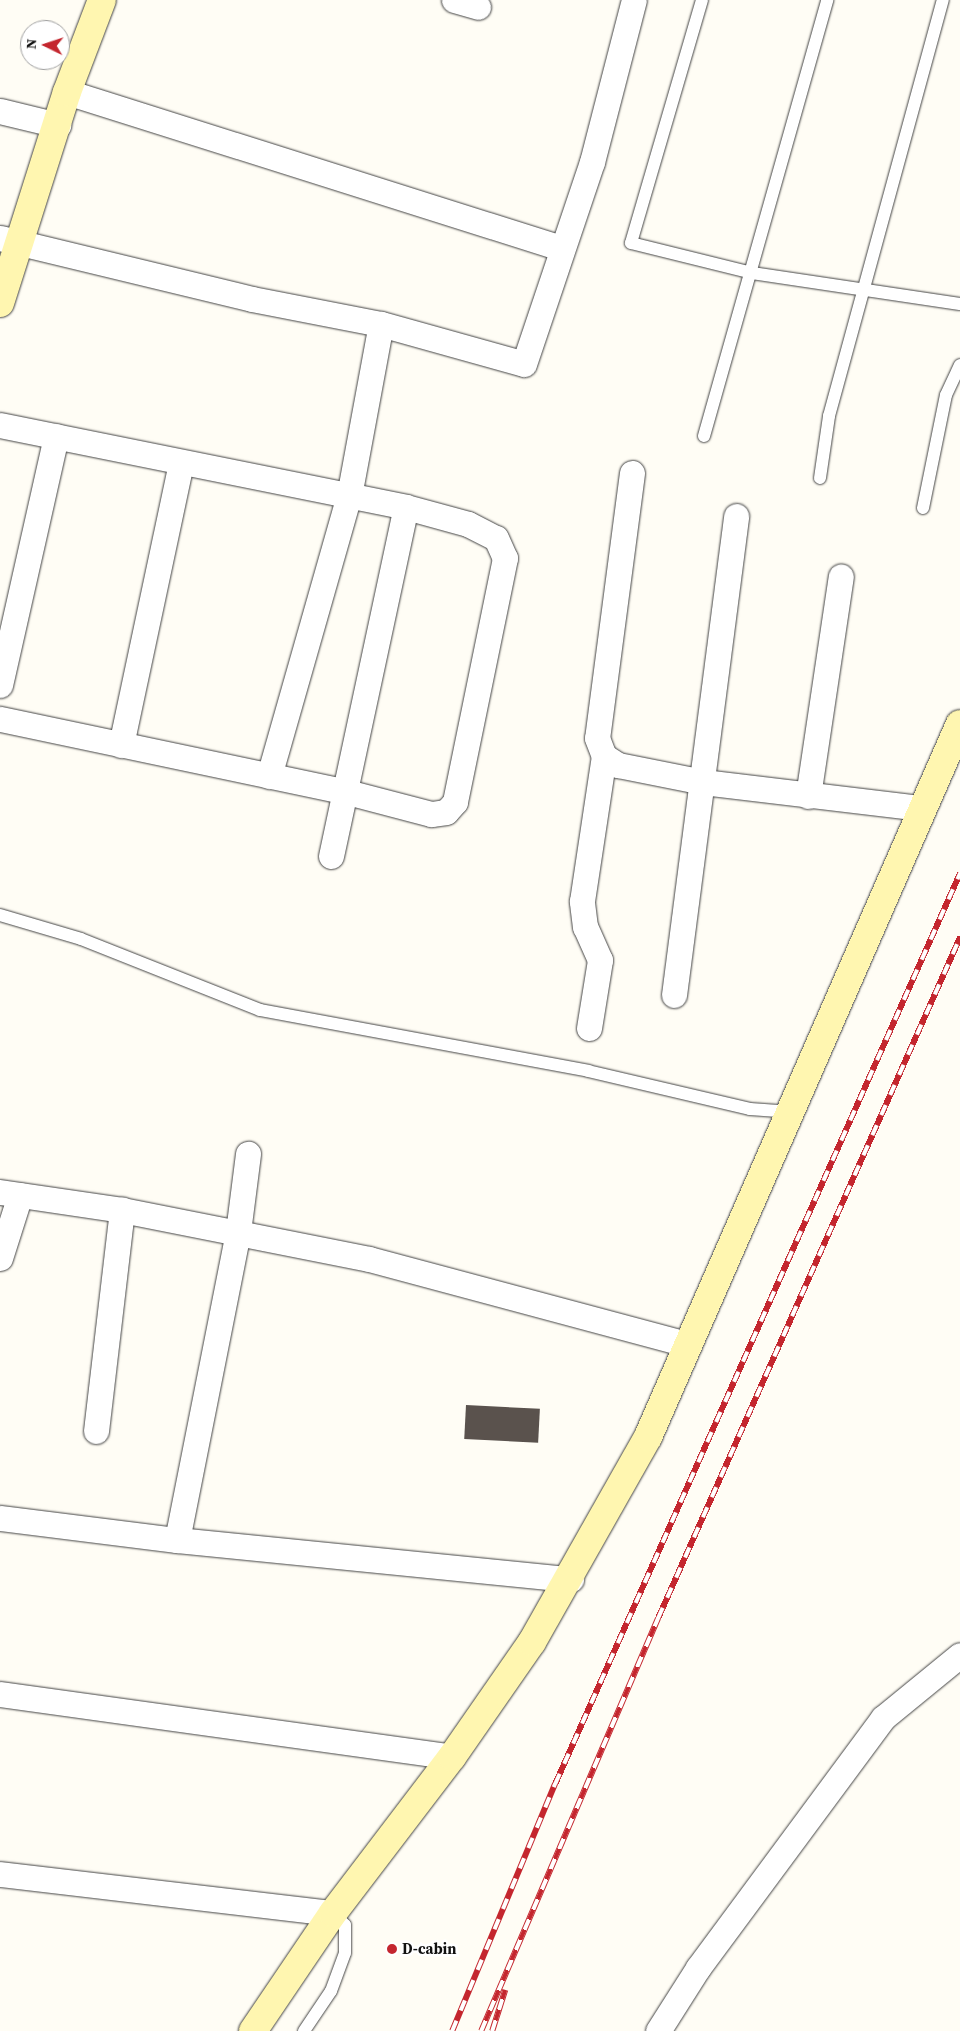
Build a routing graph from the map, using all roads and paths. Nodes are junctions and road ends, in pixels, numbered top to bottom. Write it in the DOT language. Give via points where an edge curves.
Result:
graph roads {
  1 [pos="102,0"];
  2 [pos="454,0"];
  3 [pos="634,0"];
  4 [pos="702,0"];
  5 [pos="827,0"];
  6 [pos="943,0"];
  7 [pos="478,7"];
  8 [pos="68,92"];
  9 [pos="0,111"];
  10 [pos="58,125"];
  11 [pos="11,240"];
  12 [pos="561,248"];
  13 [pos="752,273"];
  14 [pos="865,290"];
  15 [pos="0,303"];
  16 [pos="960,304"];
  17 [pos="381,324"];
  18 [pos="960,365"];
  19 [pos="0,425"];
  20 [pos="56,436"];
  21 [pos="704,436"];
  22 [pos="181,462"];
  23 [pos="632,473"];
  24 [pos="820,478"];
  25 [pos="349,496"];
  26 [pos="406,508"];
  27 [pos="923,508"];
  28 [pos="736,516"];
  29 [pos="841,576"];
  30 [pos="0,685"];
  31 [pos="0,719"];
  32 [pos="960,724"];
  33 [pos="120,746"];
  34 [pos="604,756"];
  35 [pos="269,776"];
  36 [pos="701,781"];
  37 [pos="347,792"];
  38 [pos="808,796"];
  39 [pos="921,808"];
  40 [pos="331,856"];
  41 [pos="0,915"];
  42 [pos="674,995"];
  43 [pos="589,1028"];
  44 [pos="792,1112"];
  45 [pos="248,1154"];
  46 [pos="10,1193"];
  47 [pos="122,1210"];
  48 [pos="238,1232"];
  49 [pos="0,1258"];
  50 [pos="689,1346"];
  51 [pos="96,1431"];
  52 [pos="0,1518"];
  53 [pos="177,1540"];
  54 [pos="571,1579"];
  55 [pos="960,1655"];
  56 [pos="0,1694"];
  57 [pos="452,1757"];
  58 [pos="0,1874"];
  59 [pos="333,1913"];
  60 [pos="253,2031"];
  61 [pos="304,2031"];
  62 [pos="658,2031"];
  1 -- 8 [label="main road"];
  2 -- 7 [label="street"];
  3 -- 12 [label="street" via="592,162"];
  4 -- 13 [label="lane" via="630,244"];
  5 -- 13 [label="lane"];
  6 -- 14 [label="lane"];
  8 -- 10 [label="main road"];
  8 -- 12 [label="street"];
  9 -- 10 [label="street"];
  10 -- 11 [label="main road"];
  11 -- 15 [label="main road"];
  11 -- 17 [label="street" via="252,299"];
  12 -- 17 [label="street" via="524,364"];
  13 -- 14 [label="lane"];
  13 -- 21 [label="lane"];
  14 -- 16 [label="lane"];
  14 -- 24 [label="lane" via="829,416"];
  17 -- 25 [label="street"];
  18 -- 27 [label="lane" via="946,394"];
  19 -- 20 [label="street"];
  20 -- 22 [label="street"];
  20 -- 30 [label="street"];
  22 -- 25 [label="street"];
  22 -- 33 [label="street"];
  23 -- 34 [label="street" via="598,738"];
  25 -- 26 [label="street"];
  25 -- 35 [label="street"];
  26 -- 37 [label="street"];
  26 -- 37 [label="street" via="468,524 496,538 505,558 455,802 446,812 431,814"];
  28 -- 36 [label="street"];
  29 -- 38 [label="street"];
  31 -- 33 [label="street"];
  32 -- 39 [label="main road"];
  33 -- 35 [label="street"];
  34 -- 36 [label="street" via="618,765"];
  34 -- 43 [label="street" via="582,901 585,927 600,960"];
  35 -- 37 [label="street"];
  36 -- 38 [label="street"];
  36 -- 42 [label="street"];
  37 -- 40 [label="street"];
  38 -- 39 [label="street"];
  39 -- 44 [label="main road"];
  41 -- 44 [label="lane" via="80,940 260,1010 588,1072 750,1109"];
  44 -- 50 [label="main road"];
  45 -- 48 [label="street"];
  46 -- 47 [label="street"];
  46 -- 49 [label="street"];
  47 -- 48 [label="street"];
  47 -- 51 [label="street"];
  48 -- 50 [label="street" via="369,1259"];
  48 -- 53 [label="street"];
  50 -- 54 [label="main road" via="648,1437"];
  52 -- 53 [label="street"];
  53 -- 54 [label="street"];
  54 -- 57 [label="main road"];
  55 -- 62 [label="street" via="883,1718 698,1968"];
  56 -- 57 [label="street"];
  57 -- 59 [label="main road"];
  58 -- 59 [label="street"];
  59 -- 60 [label="main road"];
  59 -- 61 [label="lane" via="345,1924 344,1953 331,1991"];
}
